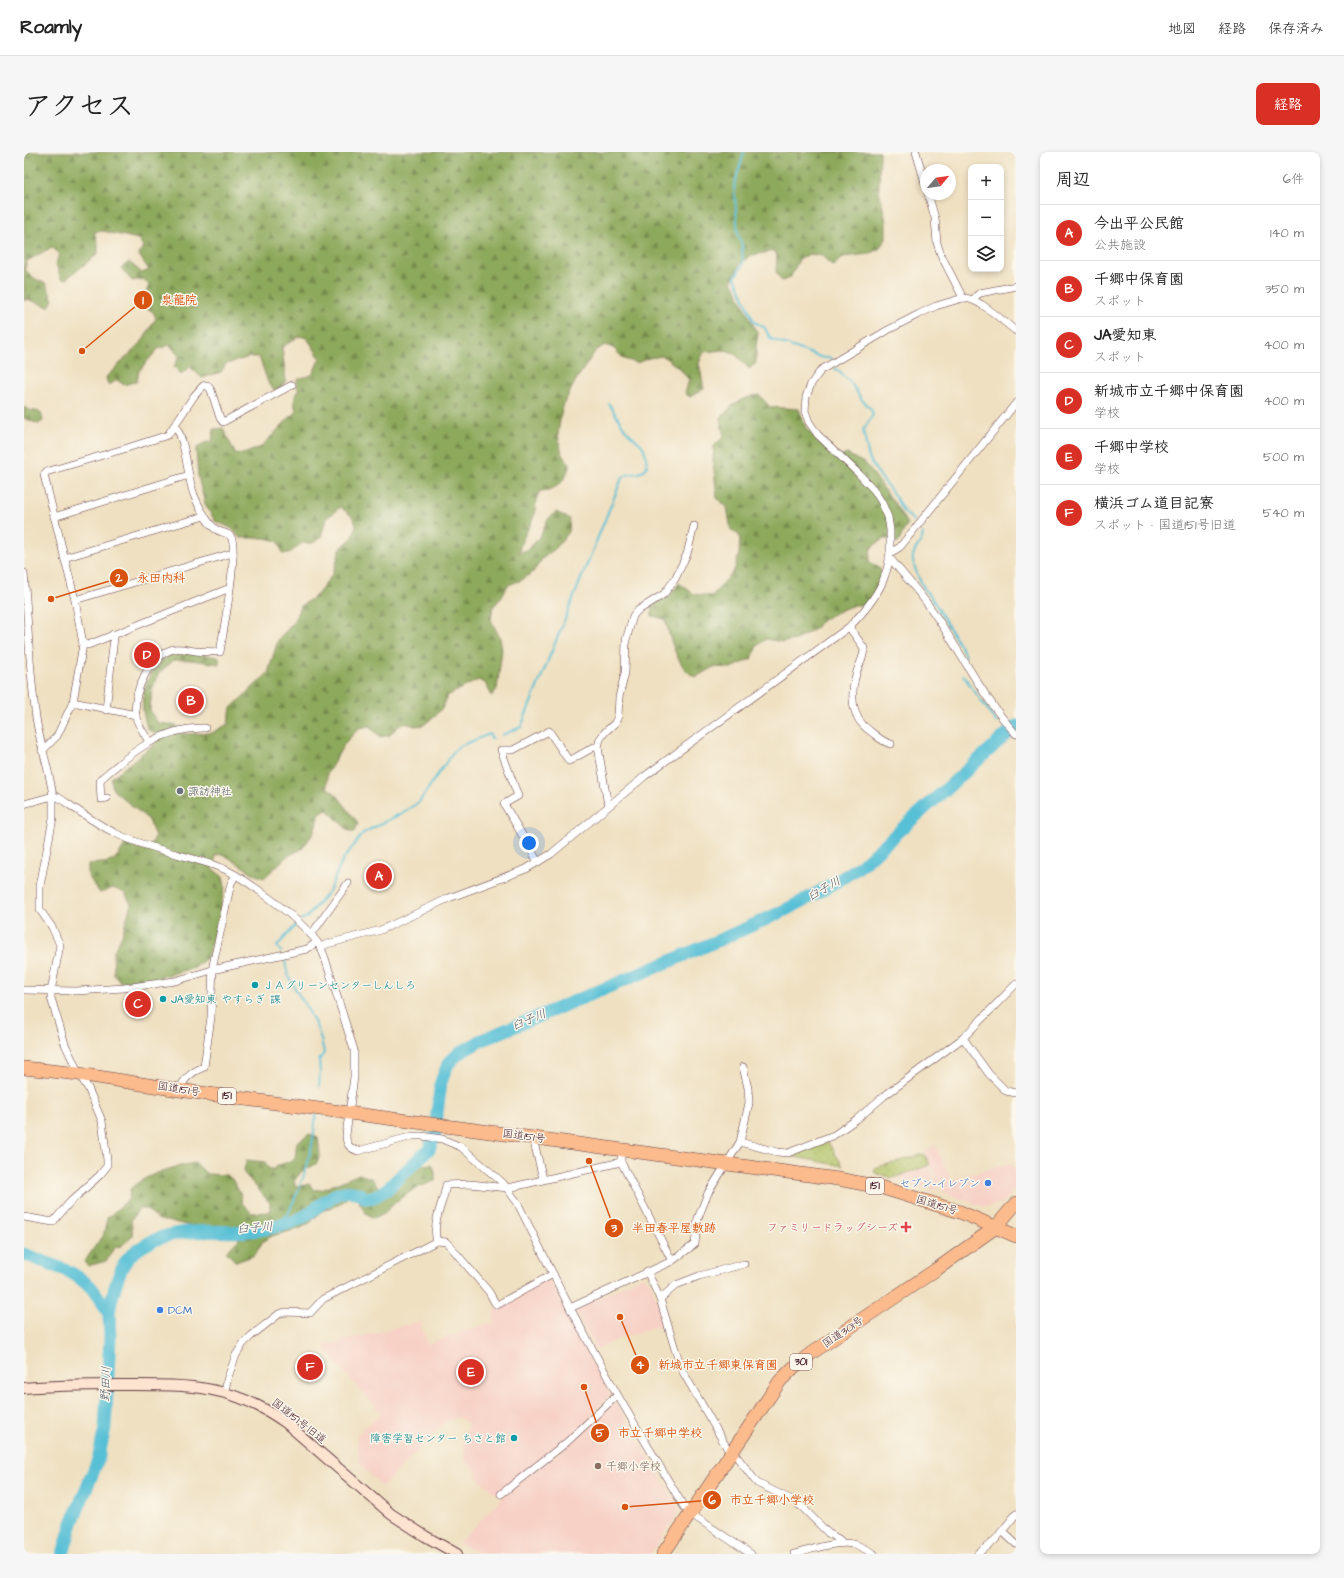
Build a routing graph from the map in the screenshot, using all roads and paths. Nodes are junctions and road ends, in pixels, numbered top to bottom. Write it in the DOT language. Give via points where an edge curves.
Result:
graph roads {
  1 [pos="916,152"];
  2 [pos="920,166"];
  3 [pos="930,200"];
  4 [pos="1016,286"];
  5 [pos="963,298"];
  6 [pos="974,300"];
  7 [pos="1016,331"];
  8 [pos="292,385"];
  9 [pos="1016,403"];
  10 [pos="175,425"];
  11 [pos="189,475"];
  12 [pos="204,514"];
  13 [pos="54,517"];
  14 [pos="694,526"];
  15 [pos="233,554"];
  16 [pos="890,555"];
  17 [pos="64,558"];
  18 [pos="24,573"];
  19 [pos="229,589"];
  20 [pos="75,600"];
  21 [pos="849,627"];
  22 [pos="113,634"];
  23 [pos="84,644"];
  24 [pos="73,702"];
  25 [pos="106,710"];
  26 [pos="136,715"];
  27 [pos="205,728"];
  28 [pos="1016,734"];
  29 [pos="149,742"];
  30 [pos="891,744"];
  31 [pos="598,747"];
  32 [pos="42,751"];
  33 [pos="53,796"];
  34 [pos="107,798"];
  35 [pos="24,804"];
  36 [pos="609,804"];
  37 [pos="538,862"];
  38 [pos="236,875"];
  39 [pos="348,883"];
  40 [pos="311,935"];
  41 [pos="319,945"];
  42 [pos="212,970"];
  43 [pos="1016,984"];
  44 [pos="24,990"];
  45 [pos="51,991"];
  46 [pos="963,1038"];
  47 [pos="743,1067"];
  48 [pos="24,1068"];
  49 [pos="79,1074"];
  50 [pos="179,1090"];
  51 [pos="1016,1093"];
  52 [pos="349,1112"];
  53 [pos="533,1138"];
  54 [pos="740,1142"];
  55 [pos="622,1156"];
  56 [pos="727,1164"];
  57 [pos="543,1179"];
  58 [pos="508,1188"];
  59 [pos="1016,1203"];
  60 [pos="24,1217"];
  61 [pos="996,1227"];
  62 [pos="1016,1236"];
  63 [pos="437,1241"];
  64 [pos="672,1260"];
  65 [pos="744,1264"];
  66 [pos="647,1271"];
  67 [pos="552,1274"];
  68 [pos="660,1299"];
  69 [pos="570,1308"];
  70 [pos="24,1388"];
  71 [pos="225,1392"];
  72 [pos="618,1396"];
  73 [pos="731,1454"];
  74 [pos="501,1494"];
  75 [pos="690,1512"];
  76 [pos="1016,1514"];
  77 [pos="1002,1531"];
  78 [pos="842,1543"];
  79 [pos="1016,1544"];
  80 [pos="457,1554"];
  81 [pos="663,1554"];
  82 [pos="751,1554"];
  83 [pos="794,1554"];
  84 [pos="874,1554"];
  85 [pos="978,1554"];
  1 -- 2 [label="street"];
  3 -- 5 [label="street" via="941,255"];
  4 -- 6 [label="street" via="980,294"];
  5 -- 6 [label="street"];
  5 -- 16 [label="street" via="919,314 821,370 806,397 809,422 818,435 859,474 882,503 888,517"];
  6 -- 7 [label="street"];
  8 -- 10 [label="street" via="223,422 211,390 207,385 203,386"];
  9 -- 16 [label="street" via="900,547"];
  10 -- 11 [label="street"];
  10 -- 13 [label="street" via="168,435 46,472 44,475"];
  11 -- 12 [label="street" via="194,494"];
  11 -- 13 [label="street"];
  12 -- 15 [label="street" via="218,531 230,536"];
  12 -- 17 [label="street"];
  13 -- 17 [label="street"];
  14 -- 31 [label="street" via="687,554 675,579 664,594 633,616 626,640 625,674 619,697 618,716 615,723 604,732"];
  15 -- 19 [label="street"];
  15 -- 20 [label="street"];
  16 -- 21 [label="street" via="885,576 871,602"];
  16 -- 28 [label="street" via="926,602 966,665"];
  17 -- 20 [label="street"];
  18 -- 32 [label="street" via="35,710"];
  19 -- 22 [label="street"];
  19 -- 26 [label="street" via="220,652 179,649 157,658 141,681"];
  20 -- 23 [label="street"];
  21 -- 30 [label="street" via="864,648 855,679 855,714 867,729 884,743"];
  21 -- 36 [label="street" via="704,731"];
  22 -- 23 [label="street"];
  22 -- 25 [label="street"];
  23 -- 24 [label="street"];
  24 -- 25 [label="street"];
  24 -- 32 [label="street" via="57,736"];
  25 -- 26 [label="street"];
  26 -- 29 [label="street"];
  27 -- 29 [label="street" via="183,729"];
  29 -- 34 [label="street" via="129,754 102,778 101,799"];
  31 -- 36 [label="street"];
  31 -- 37 [label="street" via="570,761 549,731 513,750 501,750 518,796 504,804"];
  32 -- 33 [label="street"];
  33 -- 35 [label="street"];
  33 -- 38 [label="street" via="118,834 220,867"];
  33 -- 45 [label="street" via="53,818 40,886 40,910 60,945"];
  36 -- 37 [label="street" via="551,854"];
  37 -- 41 [label="street" via="449,898 381,930"];
  38 -- 40 [label="street" via="276,903"];
  38 -- 42 [label="street" via="231,883"];
  39 -- 40 [label="street"];
  40 -- 41 [label="street"];
  41 -- 42 [label="street"];
  41 -- 52 [label="street" via="354,1050 354,1077"];
  42 -- 45 [label="street" via="175,981 124,988"];
  42 -- 50 [label="street" via="211,1017 204,1067 193,1071"];
  43 -- 46 [label="street"];
  44 -- 45 [label="street"];
  45 -- 49 [label="street" via="64,1044"];
  46 -- 51 [label="street" via="990,1074 1006,1090"];
  46 -- 54 [label="street" via="834,1135 788,1153"];
  47 -- 54 [label="street" via="749,1104"];
  48 -- 49 [label="highway, 国道151号 / 151"];
  49 -- 50 [label="highway, 国道151号 / 151"];
  49 -- 60 [label="street" via="102,1121 107,1166 53,1222"];
  50 -- 52 [label="highway, 国道151号 / 151"];
  52 -- 53 [label="highway, 国道151号 / 151"];
  52 -- 58 [label="street" via="346,1143 351,1149 358,1151 402,1138 422,1136 442,1139 462,1147"];
  53 -- 55 [label="highway, 国道151号 / 151"];
  53 -- 57 [label="street"];
  54 -- 56 [label="street"];
  55 -- 56 [label="highway, 国道151号 / 151"];
  55 -- 57 [label="street"];
  55 -- 64 [label="street"];
  56 -- 61 [label="highway, 国道151号 / 151" via="880,1187 960,1212"];
  56 -- 64 [label="street" via="708,1193 698,1218 695,1244"];
  57 -- 58 [label="street"];
  58 -- 63 [label="street" via="470,1184 446,1185 436,1227"];
  58 -- 67 [label="street"];
  59 -- 61 [label="highway, 国道301号 / 301"];
  61 -- 62 [label="highway, 国道151号 / 151"];
  61 -- 73 [label="highway, 国道301号 / 301" via="795,1366 771,1392"];
  63 -- 67 [label="street" via="446,1242 451,1247 497,1304"];
  63 -- 71 [label="street" via="323,1299 310,1313 285,1312 275,1316 243,1344 236,1355"];
  64 -- 66 [label="street"];
  65 -- 68 [label="street" via="676,1285"];
  66 -- 68 [label="street"];
  66 -- 69 [label="street"];
  67 -- 69 [label="street"];
  68 -- 73 [label="street" via="683,1372"];
  69 -- 72 [label="street"];
  70 -- 71 [label="street, 国道151号旧道" via="94,1384 182,1386"];
  71 -- 80 [label="street, 国道151号旧道" via="270,1412 286,1423 391,1514"];
  72 -- 74 [label="street" via="568,1442"];
  72 -- 75 [label="street" via="684,1507"];
  73 -- 75 [label="highway, 国道301号 / 301"];
  73 -- 78 [label="street" via="757,1483 792,1500"];
  75 -- 81 [label="highway, 国道301号 / 301"];
  75 -- 82 [label="street"];
  76 -- 77 [label="street"];
  77 -- 79 [label="street"];
  77 -- 85 [label="street"];
  78 -- 83 [label="street"];
  78 -- 84 [label="street" via="856,1545"];
}
